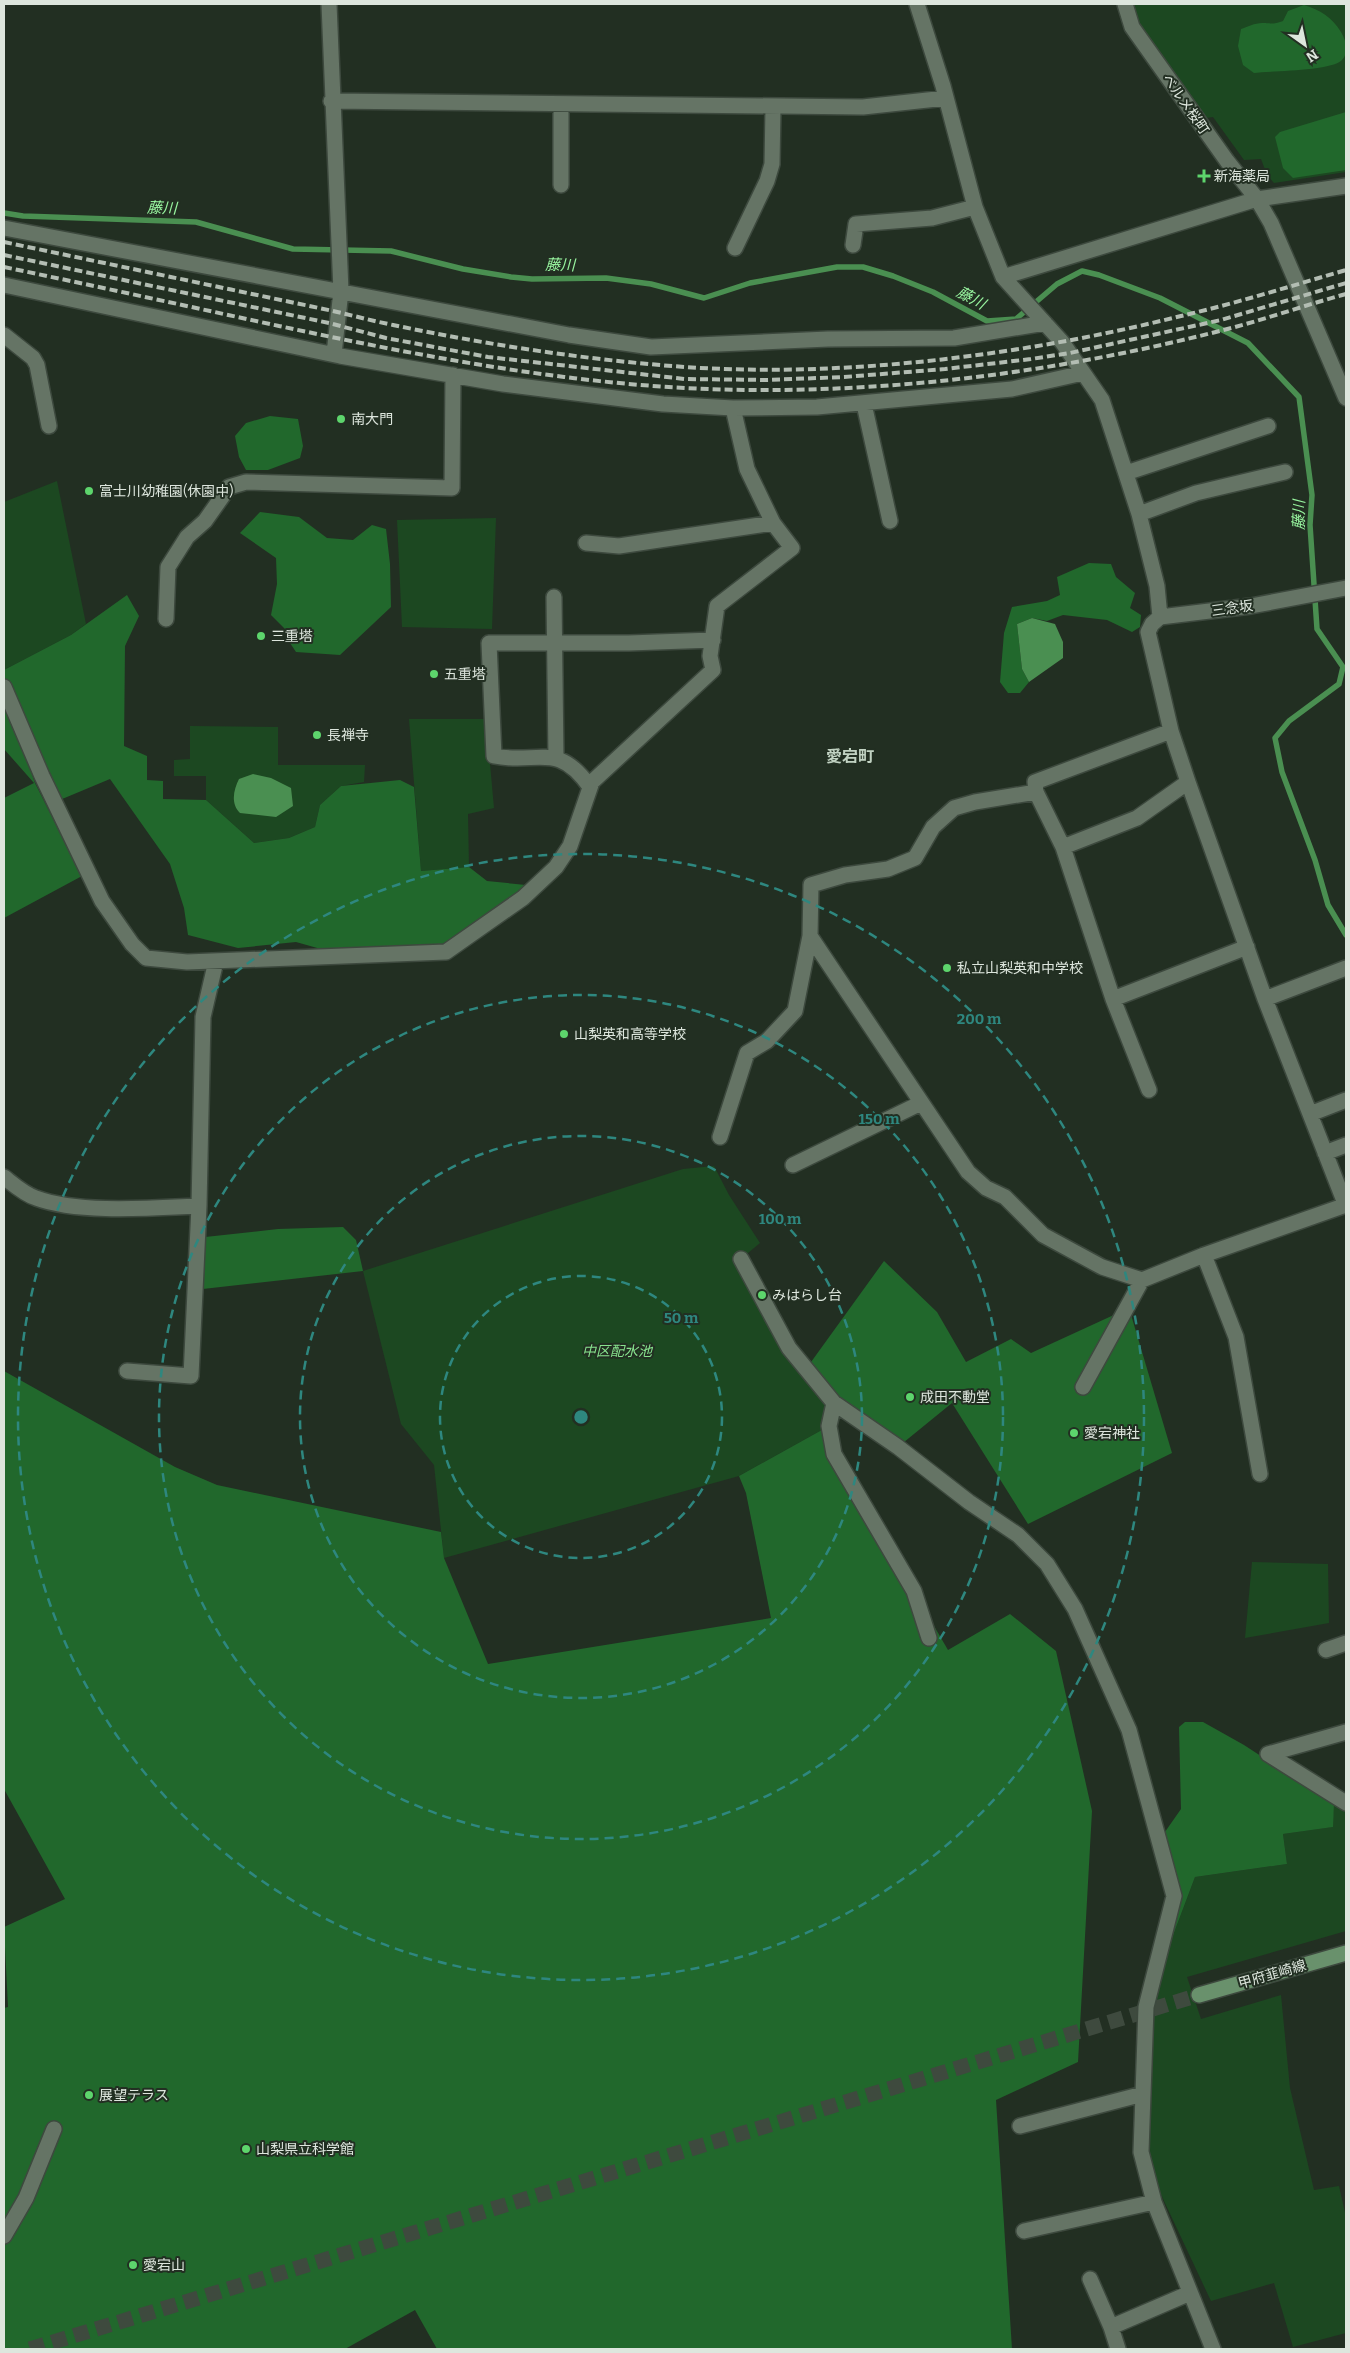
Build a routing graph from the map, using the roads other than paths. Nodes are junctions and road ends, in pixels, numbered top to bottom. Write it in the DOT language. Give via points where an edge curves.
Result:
graph roads {
  1 [pos="329,4"];
  2 [pos="917,4"];
  3 [pos="1125,4"];
  4 [pos="946,98"];
  5 [pos="331,101"];
  6 [pos="561,104"];
  7 [pos="773,108"];
  8 [pos="561,185"];
  9 [pos="1346,186"];
  10 [pos="1257,199"];
  11 [pos="975,207"];
  12 [pos="4,228"];
  13 [pos="853,245"];
  14 [pos="735,248"];
  15 [pos="1003,277"];
  16 [pos="4,285"];
  17 [pos="341,292"];
  18 [pos="1041,319"];
  19 [pos="4,335"];
  20 [pos="334,354"];
  21 [pos="1083,373"];
  22 [pos="452,376"];
  23 [pos="1346,398"];
  24 [pos="864,404"];
  25 [pos="733,408"];
  26 [pos="49,426"];
  27 [pos="1268,426"];
  28 [pos="1285,472"];
  29 [pos="1126,473"];
  30 [pos="1140,514"];
  31 [pos="890,521"];
  32 [pos="773,524"];
  33 [pos="586,543"];
  34 [pos="1346,588"];
  35 [pos="554,597"];
  36 [pos="1160,617"];
  37 [pos="166,619"];
  38 [pos="713,640"];
  39 [pos="556,644"];
  40 [pos="4,687"];
  41 [pos="1171,730"];
  42 [pos="556,759"];
  43 [pos="1188,782"];
  44 [pos="590,787"];
  45 [pos="1036,792"];
  46 [pos="1063,847"];
  47 [pos="810,936"];
  48 [pos="1247,947"];
  49 [pos="216,961"];
  50 [pos="1346,968"];
  51 [pos="1113,999"];
  52 [pos="1265,999"];
  53 [pos="1149,1090"];
  54 [pos="1346,1100"];
  55 [pos="921,1103"];
  56 [pos="1310,1114"];
  57 [pos="720,1137"];
  58 [pos="1346,1145"];
  59 [pos="1325,1153"];
  60 [pos="793,1165"];
  61 [pos="4,1177"];
  62 [pos="199,1206"];
  63 [pos="1346,1206"];
  64 [pos="1204,1255"];
  65 [pos="742,1259"];
  66 [pos="1142,1280"];
  67 [pos="126,1371"];
  68 [pos="1083,1387"];
  69 [pos="834,1403"];
  70 [pos="1260,1474"];
  71 [pos="929,1638"];
  72 [pos="1346,1643"];
  73 [pos="1326,1650"];
  74 [pos="1346,1732"];
  75 [pos="1346,1803"];
  76 [pos="1346,1953"];
  77 [pos="1199,1995"];
  78 [pos="1143,2094"];
  79 [pos="1020,2126"];
  80 [pos="54,2129"];
  81 [pos="1154,2202"];
  82 [pos="1024,2231"];
  83 [pos="4,2236"];
  84 [pos="1090,2279"];
  85 [pos="1190,2293"];
  86 [pos="1111,2327"];
  87 [pos="1118,2349"];
  88 [pos="1213,2349"];
  1 -- 5 [label="street"];
  2 -- 4 [label="street"];
  3 -- 10 [label="street, ベルメ桜町" via="1132,28 1226,161"];
  4 -- 7 [label="street" via="864,108"];
  4 -- 11 [label="street"];
  5 -- 6 [label="street"];
  5 -- 17 [label="street"];
  6 -- 7 [label="street"];
  6 -- 8 [label="street"];
  7 -- 14 [label="street" via="772,164"];
  9 -- 10 [label="street"];
  10 -- 15 [label="street"];
  10 -- 23 [label="street, ベルメ桜町" via="1271,223"];
  11 -- 13 [label="street" via="932,218 856,224"];
  11 -- 15 [label="street"];
  12 -- 17 [label="street"];
  15 -- 18 [label="street"];
  16 -- 20 [label="street"];
  17 -- 18 [label="street" via="569,335 651,347 828,339 954,338"];
  17 -- 20 [label="street"];
  18 -- 21 [label="street"];
  19 -- 26 [label="street" via="37,364"];
  20 -- 22 [label="street"];
  21 -- 24 [label="street" via="1012,389"];
  21 -- 29 [label="street" via="1102,400"];
  22 -- 25 [label="street" via="663,404"];
  22 -- 37 [label="street" via="452,488 246,482 229,487 205,521 187,537 168,567"];
  24 -- 25 [label="street"];
  24 -- 31 [label="street"];
  25 -- 32 [label="street" via="747,469"];
  27 -- 29 [label="street"];
  28 -- 30 [label="street" via="1196,493"];
  29 -- 30 [label="street"];
  30 -- 36 [label="street" via="1157,586"];
  32 -- 33 [label="street" via="619,546"];
  32 -- 38 [label="street" via="792,548 718,606"];
  34 -- 36 [label="street, 三念坂" via="1251,606"];
  35 -- 39 [label="street"];
  36 -- 41 [label="street" via="1148,632"];
  38 -- 39 [label="street"];
  38 -- 44 [label="street" via="710,656 713,670"];
  39 -- 42 [label="street"];
  39 -- 42 [label="street" via="489,643 494,756"];
  40 -- 49 [label="street" via="42,776 102,901 132,944 146,958"];
  41 -- 43 [label="street"];
  41 -- 45 [label="street" via="1035,782"];
  42 -- 44 [label="street" via="580,773"];
  43 -- 46 [label="street" via="1138,818"];
  43 -- 48 [label="street"];
  44 -- 49 [label="street" via="570,846 556,867 523,898 446,952"];
  45 -- 46 [label="street"];
  45 -- 47 [label="street" via="954,808 933,827 914,858 888,869 845,874 811,884"];
  46 -- 51 [label="street"];
  47 -- 55 [label="street"];
  47 -- 57 [label="street" via="796,1011 767,1041 747,1054"];
  48 -- 51 [label="street"];
  48 -- 52 [label="street"];
  49 -- 62 [label="street" via="203,1017"];
  50 -- 52 [label="street"];
  51 -- 53 [label="street"];
  52 -- 56 [label="street"];
  54 -- 56 [label="street"];
  55 -- 60 [label="street"];
  55 -- 66 [label="street" via="968,1172 986,1188 1005,1197 1043,1235 1102,1267"];
  56 -- 59 [label="street"];
  58 -- 59 [label="street"];
  59 -- 63 [label="street"];
  61 -- 62 [label="street" via="34,1198 59,1204 137,1208"];
  62 -- 67 [label="street" via="190,1376"];
  63 -- 64 [label="street"];
  64 -- 66 [label="street"];
  64 -- 70 [label="street" via="1236,1337"];
  65 -- 69 [label="street" via="790,1348"];
  66 -- 68 [label="street"];
  69 -- 71 [label="street" via="829,1426 834,1454 914,1591"];
  69 -- 78 [label="street" via="1018,1535 1047,1564 1089,1639 1128,1730 1174,1896 1146,2007"];
  72 -- 73 [label="street"];
  74 -- 75 [label="street" via="1268,1754"];
  76 -- 77 [label="main road, 甲府韮崎線"];
  78 -- 79 [label="street"];
  78 -- 81 [label="street" via="1141,2152"];
  80 -- 83 [label="street" via="26,2198"];
  81 -- 82 [label="street"];
  81 -- 85 [label="street"];
  84 -- 86 [label="street"];
  85 -- 86 [label="street"];
  85 -- 88 [label="street"];
  86 -- 87 [label="street"];
}
